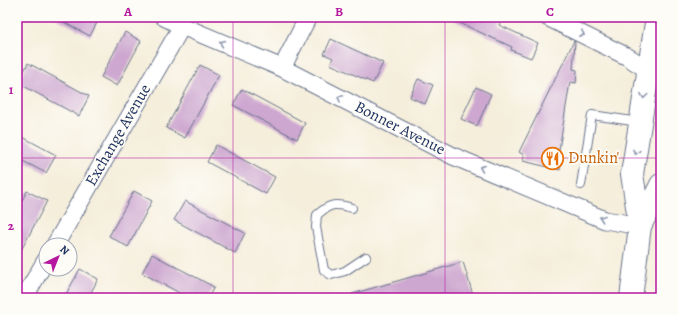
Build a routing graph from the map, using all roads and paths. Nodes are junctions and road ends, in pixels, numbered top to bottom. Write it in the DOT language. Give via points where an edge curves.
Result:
graph roads {
  1 [pos="164,17"];
  2 [pos="308,17"];
  3 [pos="547,17"];
  4 [pos="657,17"];
  5 [pos="182,26"];
  6 [pos="282,68"];
  7 [pos="648,70"];
  8 [pos="641,122"];
  9 [pos="581,185"];
  10 [pos="661,185"];
  11 [pos="352,208"];
  12 [pos="640,226"];
  13 [pos="60,237"];
  14 [pos="366,257"];
  15 [pos="38,274"];
  16 [pos="24,298"];
  17 [pos="631,298"];
  1 -- 5 [label="street, Bonner Avenue"];
  2 -- 6 [label="street"];
  3 -- 7 [label="street, one-way" via="628,57"];
  4 -- 7 [label="main road"];
  6 -- 5 [label="street, Bonner Avenue, one-way"];
  5 -- 13 [label="street, Exchange Avenue"];
  12 -- 6 [label="street, Bonner Avenue, one-way" via="605,220 453,156"];
  7 -- 8 [label="main road, one-way"];
  8 -- 9 [label="lane" via="592,115"];
  8 -- 12 [label="main road, one-way" via="632,174"];
  10 -- 12 [label="main road"];
  11 -- 14 [label="lane" via="338,204 326,207 317,215 316,227 324,270 331,275 345,272"];
  12 -- 17 [label="main road"];
  15 -- 16 [label="street"];
}
